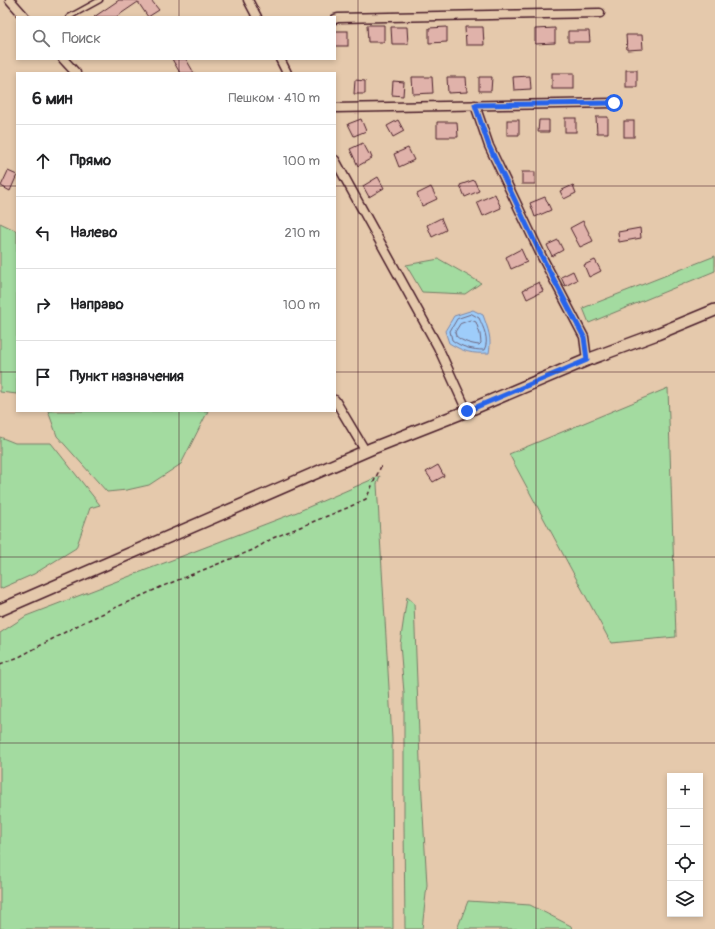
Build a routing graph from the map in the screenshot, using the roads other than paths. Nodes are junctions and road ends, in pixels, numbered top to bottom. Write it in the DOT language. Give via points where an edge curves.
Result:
graph roads {
  1 [pos="10,0"];
  2 [pos="100,0"];
  3 [pos="248,0"];
  4 [pos="600,13"];
  5 [pos="24,16"];
  6 [pos="71,16"];
  7 [pos="256,16"];
  8 [pos="336,19"];
  9 [pos="64,60"];
  10 [pos="280,60"];
  11 [pos="75,72"];
  12 [pos="286,72"];
  13 [pos="614,103"];
  14 [pos="475,105"];
  15 [pos="336,108"];
  16 [pos="336,162"];
  17 [pos="715,310"];
  18 [pos="587,360"];
  19 [pos="336,402"];
  20 [pos="467,411"];
  21 [pos="366,452"];
  22 [pos="0,610"];
  1 -- 5 [label="street"];
  2 -- 6 [label="lane"];
  3 -- 7 [label="street"];
  4 -- 8 [label="street"];
  9 -- 11 [label="street"];
  10 -- 12 [label="street"];
  13 -- 14 [label="street"];
  14 -- 15 [label="street"];
  14 -- 18 [label="street" via="489,146 584,337"];
  16 -- 20 [label="street" via="438,347"];
  17 -- 18 [label="street"];
  18 -- 20 [label="street"];
  19 -- 21 [label="street"];
  20 -- 21 [label="street"];
  21 -- 22 [label="street"];
}
